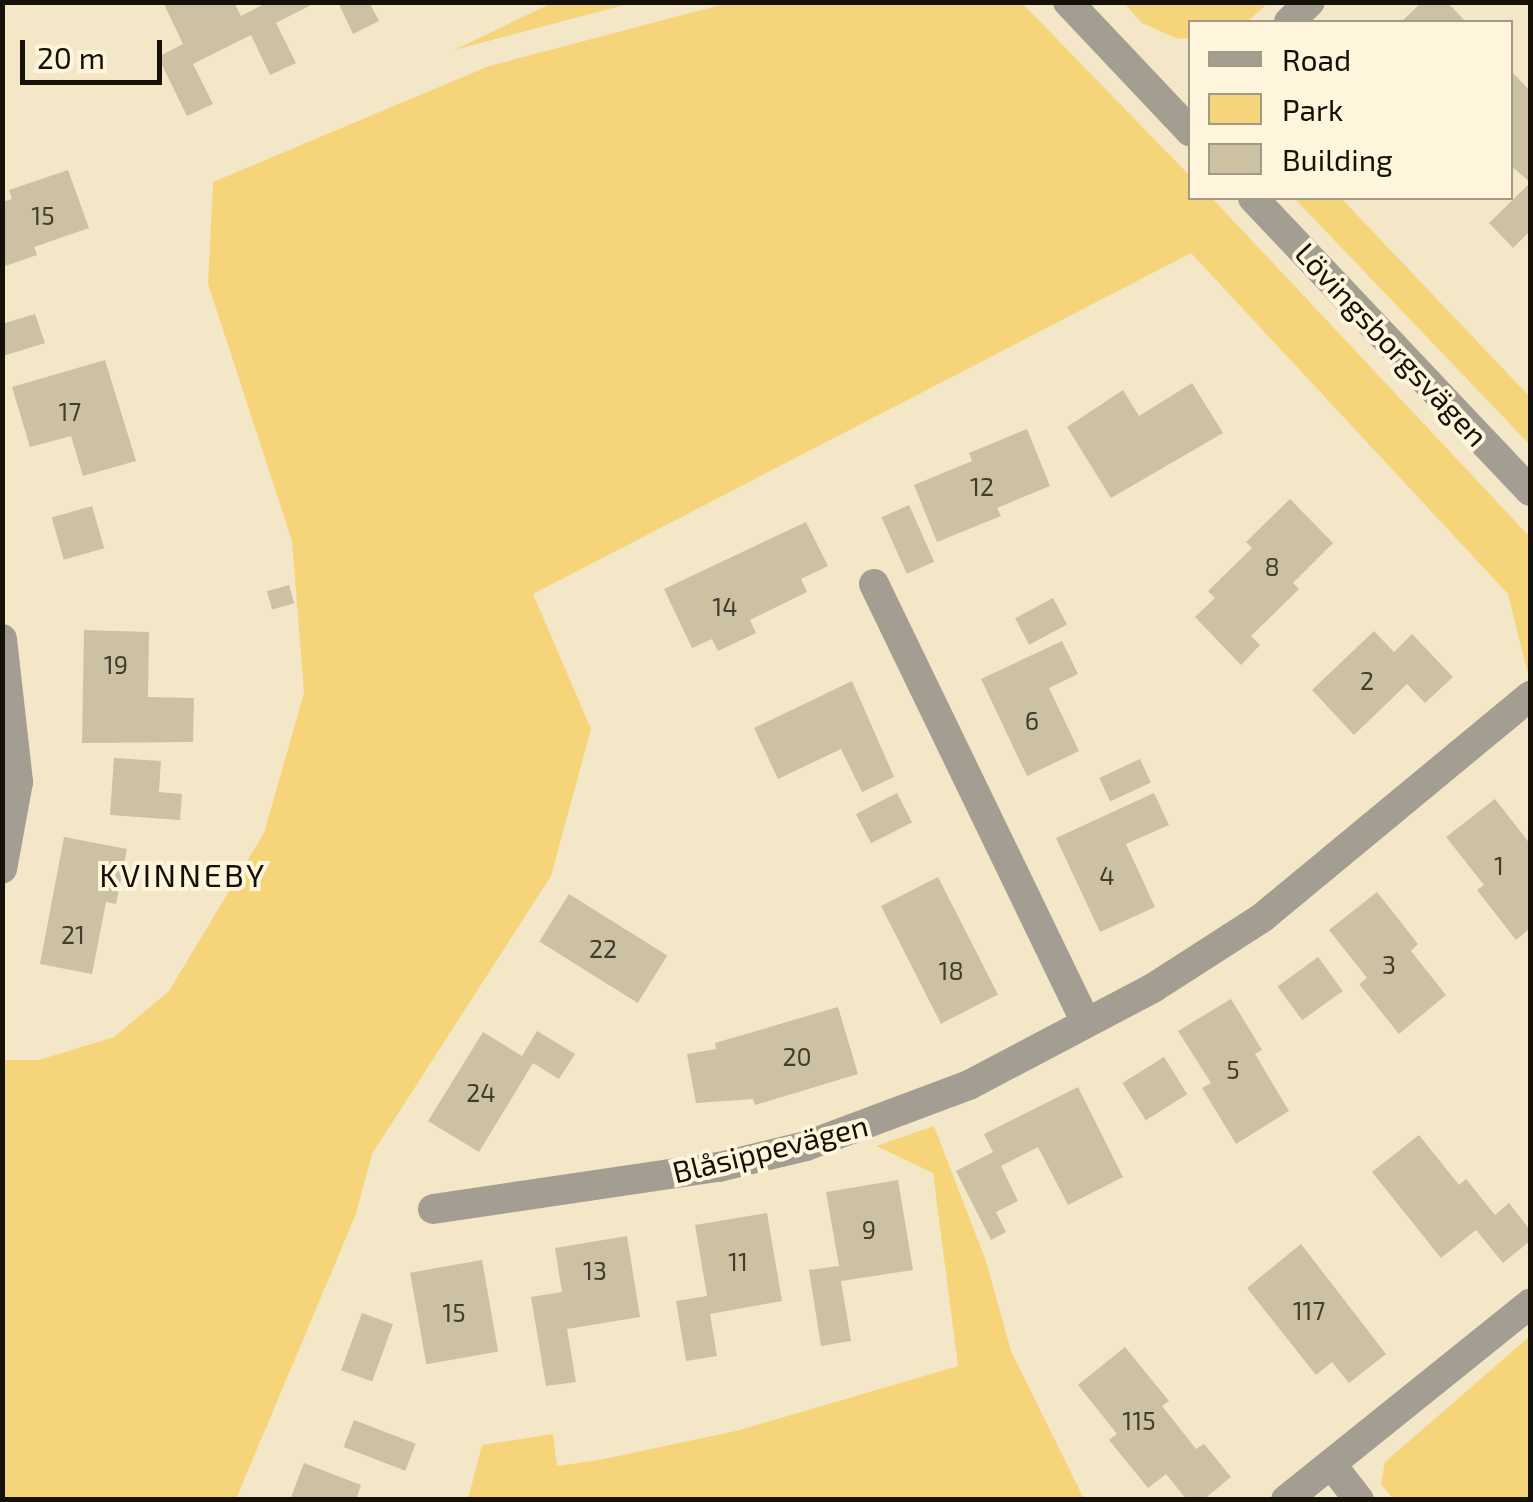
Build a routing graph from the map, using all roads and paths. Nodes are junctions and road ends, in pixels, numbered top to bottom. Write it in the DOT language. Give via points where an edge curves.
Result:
graph roads {
  1 [pos="1068,2"];
  2 [pos="1310,2"];
  3 [pos="1291,20"];
  4 [pos="1188,124"];
  5 [pos="1255,200"];
  6 [pos="1530,491"];
  7 [pos="874,584"];
  8 [pos="2,639"];
  9 [pos="1530,696"];
  10 [pos="2,869"];
  11 [pos="1086,1022"];
  12 [pos="433,1209"];
  13 [pos="1530,1304"];
  14 [pos="1331,1464"];
  15 [pos="1286,1500"];
  16 [pos="1359,1500"];
  1 -- 4 [label="street"];
  2 -- 3 [label="street"];
  5 -- 6 [label="street, Lövingsborgsvägen"];
  7 -- 11 [label="street"];
  8 -- 10 [label="street" via="18,766"];
  9 -- 11 [label="street, Blåsippevägen" via="1263,916 1154,988"];
  11 -- 12 [label="street, Blåsippevägen" via="969,1085 806,1146 719,1167"];
  13 -- 14 [label="street"];
  14 -- 15 [label="street"];
  14 -- 16 [label="street"];
}
